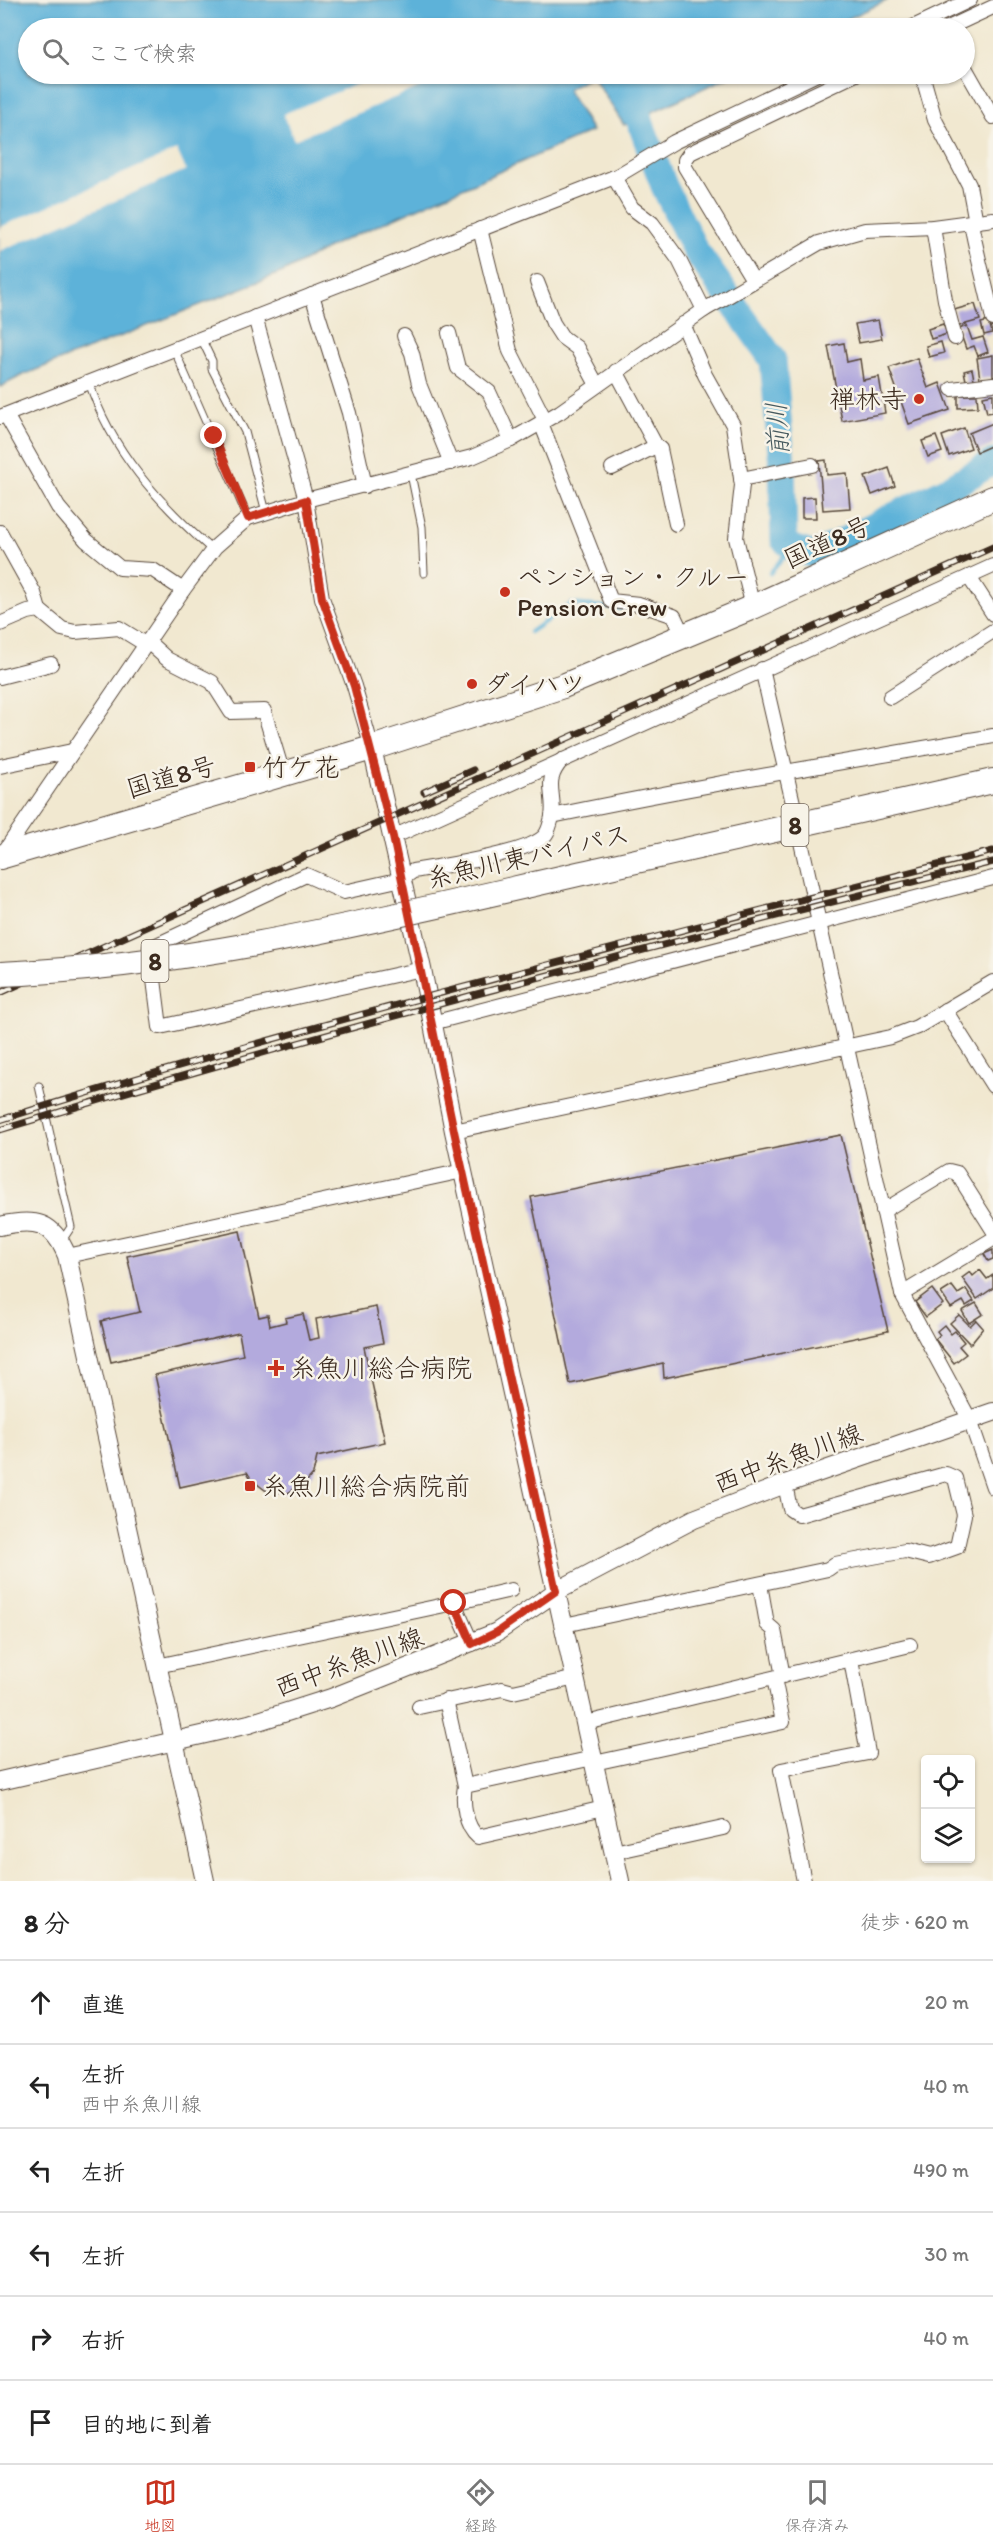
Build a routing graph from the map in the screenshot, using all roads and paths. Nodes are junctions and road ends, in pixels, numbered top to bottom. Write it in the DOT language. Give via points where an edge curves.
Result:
graph roads {
  1 [pos="970,0"];
  2 [pos="993,7"];
  3 [pos="932,18"];
  4 [pos="970,18"];
  5 [pos="796,84"];
  6 [pos="834,84"];
  7 [pos="925,84"];
  8 [pos="974,84"];
  9 [pos="993,117"];
  10 [pos="616,177"];
  11 [pos="993,219"];
  12 [pos="974,222"];
  13 [pos="933,227"];
  14 [pos="480,229"];
  15 [pos="537,282"];
  16 [pos="749,282"];
  17 [pos="312,295"];
  18 [pos="709,307"];
  19 [pos="255,317"];
  20 [pos="993,319"];
  21 [pos="683,324"];
  22 [pos="449,333"];
  23 [pos="404,336"];
  24 [pos="201,338"];
  25 [pos="955,338"];
  26 [pos="174,349"];
  27 [pos="616,371"];
  28 [pos="89,382"];
  29 [pos="993,384"];
  30 [pos="597,386"];
  31 [pos="952,389"];
  32 [pos="3,416"];
  33 [pos="543,422"];
  34 [pos="511,440"];
  35 [pos="656,446"];
  36 [pos="451,463"];
  37 [pos="812,465"];
  38 [pos="612,468"];
  39 [pos="411,474"];
  40 [pos="741,479"];
  41 [pos="365,486"];
  42 [pos="993,498"];
  43 [pos="306,500"];
  44 [pos="266,512"];
  45 [pos="248,518"];
  46 [pos="676,524"];
  47 [pos="0,532"];
  48 [pos="212,550"];
  49 [pos="993,566"];
  50 [pos="424,573"];
  51 [pos="969,577"];
  52 [pos="183,590"];
  53 [pos="753,607"];
  54 [pos="39,610"];
  55 [pos="993,614"];
  56 [pos="0,624"];
  57 [pos="993,631"];
  58 [pos="684,637"];
  59 [pos="146,643"];
  60 [pos="51,664"];
  61 [pos="762,669"];
  62 [pos="0,677"];
  63 [pos="890,697"];
  64 [pos="993,736"];
  65 [pos="372,748"];
  66 [pos="72,751"];
  67 [pos="562,760"];
  68 [pos="0,766"];
  69 [pos="786,773"];
  70 [pos="283,774"];
  71 [pos="993,781"];
  72 [pos="793,803"];
  73 [pos="552,816"];
  74 [pos="393,837"];
  75 [pos="801,842"];
  76 [pos="0,857"];
  77 [pos="993,878"];
  78 [pos="402,879"];
  79 [pos="819,922"];
  80 [pos="422,969"];
  81 [pos="0,974"];
  82 [pos="993,982"];
  83 [pos="945,1010"];
  84 [pos="432,1023"];
  85 [pos="846,1045"];
  86 [pos="39,1086"];
  87 [pos="993,1086"];
  88 [pos="454,1131"];
  89 [pos="463,1171"];
  90 [pos="883,1211"];
  91 [pos="0,1226"];
  92 [pos="993,1230"];
  93 [pos="993,1239"];
  94 [pos="64,1249"];
  95 [pos="902,1294"];
  96 [pos="993,1412"];
  97 [pos="970,1420"];
  98 [pos="784,1484"];
  99 [pos="993,1487"];
  100 [pos="760,1584"];
  101 [pos="511,1590"];
  102 [pos="556,1591"];
  103 [pos="454,1603"];
  104 [pos="564,1625"];
  105 [pos="472,1644"];
  106 [pos="910,1645"];
  107 [pos="850,1660"];
  108 [pos="158,1666"];
  109 [pos="779,1677"];
  110 [pos="576,1678"];
  111 [pos="446,1700"];
  112 [pos="419,1707"];
  113 [pos="586,1723"];
  114 [pos="174,1742"];
  115 [pos="594,1761"];
  116 [pos="0,1781"];
  117 [pos="465,1786"];
  118 [pos="604,1808"];
  119 [pos="723,1828"];
  120 [pos="614,1851"];
  121 [pos="205,1881"];
  122 [pos="620,1881"];
  123 [pos="804,1881"];
  1 -- 3 [label="street"];
  2 -- 4 [label="street"];
  5 -- 10 [label="street" via="674,142"];
  6 -- 16 [label="street" via="690,153 685,160"];
  7 -- 12 [label="street" via="935,120 969,185"];
  8 -- 9 [label="street"];
  10 -- 14 [label="street"];
  10 -- 18 [label="street" via="632,208 652,223"];
  11 -- 12 [label="street"];
  12 -- 13 [label="street"];
  12 -- 20 [label="street" via="980,273"];
  13 -- 16 [label="street" via="865,230 819,243"];
  13 -- 25 [label="street"];
  14 -- 17 [label="street"];
  14 -- 33 [label="street" via="510,351"];
  15 -- 30 [label="street" via="553,323 562,337 577,348"];
  16 -- 18 [label="street"];
  17 -- 19 [label="street"];
  17 -- 41 [label="street" via="349,413"];
  18 -- 21 [label="street"];
  19 -- 24 [label="street"];
  19 -- 43 [label="street"];
  21 -- 27 [label="street"];
  21 -- 40 [label="street" via="733,425"];
  22 -- 34 [label="street" via="458,368 489,392"];
  23 -- 36 [label="street"];
  24 -- 26 [label="street"];
  24 -- 44 [label="lane" via="212,369 245,432"];
  26 -- 28 [label="street"];
  26 -- 45 [label="lane"];
  27 -- 30 [label="street"];
  27 -- 35 [label="street"];
  28 -- 32 [label="street"];
  28 -- 48 [label="lane" via="100,415 137,473 159,500"];
  29 -- 31 [label="street"];
  30 -- 33 [label="street"];
  32 -- 52 [label="street" via="58,507 86,540 120,568 153,570"];
  33 -- 34 [label="street"];
  33 -- 58 [label="street" via="611,601 639,604 674,616"];
  34 -- 36 [label="street"];
  35 -- 38 [label="street"];
  35 -- 46 [label="street" via="660,449"];
  36 -- 39 [label="street"];
  37 -- 40 [label="street"];
  39 -- 41 [label="street"];
  39 -- 50 [label="lane" via="422,526"];
  40 -- 53 [label="street" via="736,538"];
  41 -- 43 [label="street"];
  42 -- 53 [label="highway, 国道8号"];
  43 -- 44 [label="street"];
  43 -- 65 [label="street" via="322,598"];
  44 -- 45 [label="street"];
  45 -- 48 [label="street"];
  47 -- 54 [label="street" via="34,593"];
  48 -- 52 [label="street"];
  49 -- 51 [label="street"];
  51 -- 55 [label="street"];
  51 -- 61 [label="street"];
  52 -- 59 [label="street"];
  53 -- 58 [label="highway, 国道8号"];
  54 -- 56 [label="street"];
  54 -- 59 [label="street" via="62,629 75,632 119,628"];
  57 -- 63 [label="street"];
  58 -- 65 [label="highway, 国道8号" via="563,686"];
  59 -- 66 [label="street"];
  59 -- 70 [label="street" via="167,659 212,682 231,712 264,711"];
  60 -- 62 [label="street"];
  61 -- 67 [label="street"];
  61 -- 69 [label="street"];
  64 -- 69 [label="street"];
  65 -- 70 [label="highway, 国道8号"];
  65 -- 74 [label="street"];
  66 -- 68 [label="street"];
  66 -- 76 [label="street"];
  67 -- 73 [label="street" via="553,770 550,782"];
  67 -- 74 [label="street"];
  69 -- 72 [label="street"];
  69 -- 73 [label="street" via="696,786"];
  70 -- 76 [label="highway, 国道8号"];
  71 -- 81 [label="highway, 糸魚川東バイパス / 8, bridge" via="309,934 92,968"];
  73 -- 78 [label="street" via="546,835 528,847 413,871"];
  74 -- 78 [label="street"];
  75 -- 79 [label="street"];
  77 -- 79 [label="street"];
  78 -- 80 [label="street"];
  78 -- 80 [label="street" via="344,892 306,875 150,948 160,1027"];
  79 -- 84 [label="street"];
  79 -- 85 [label="street"];
  80 -- 84 [label="street"];
  82 -- 83 [label="street"];
  83 -- 85 [label="street" via="891,1037"];
  83 -- 87 [label="street"];
  84 -- 88 [label="street"];
  85 -- 88 [label="street"];
  85 -- 90 [label="street"];
  86 -- 94 [label="lane" via="71,1227"];
  88 -- 89 [label="street"];
  89 -- 94 [label="street"];
  89 -- 102 [label="street"];
  90 -- 92 [label="street" via="949,1171 957,1173"];
  90 -- 95 [label="street"];
  91 -- 94 [label="street" via="22,1221 40,1223 52,1231"];
  93 -- 95 [label="street"];
  94 -- 108 [label="street"];
  95 -- 97 [label="street"];
  96 -- 97 [label="street, 西中糸魚川線"];
  97 -- 98 [label="street, 西中糸魚川線"];
  97 -- 99 [label="street"];
  98 -- 100 [label="street" via="790,1509 799,1515 946,1474 955,1478 964,1515 957,1547 929,1557 905,1551 835,1564 828,1569"];
  98 -- 102 [label="street, 西中糸魚川線" via="694,1519"];
  100 -- 104 [label="street"];
  100 -- 109 [label="street" via="767,1624 774,1630"];
  101 -- 103 [label="street"];
  102 -- 104 [label="street"];
  102 -- 105 [label="street, 西中糸魚川線" via="497,1632"];
  103 -- 105 [label="street"];
  103 -- 108 [label="street"];
  104 -- 110 [label="street"];
  105 -- 114 [label="street, 西中糸魚川線" via="331,1698"];
  106 -- 107 [label="street"];
  107 -- 109 [label="street"];
  107 -- 123 [label="street" via="868,1753 782,1770"];
  108 -- 114 [label="street"];
  109 -- 113 [label="street"];
  109 -- 115 [label="street" via="783,1722"];
  110 -- 111 [label="street" via="513,1692 502,1689"];
  110 -- 113 [label="street"];
  111 -- 112 [label="street"];
  111 -- 117 [label="street"];
  113 -- 115 [label="street"];
  114 -- 116 [label="street, 西中糸魚川線"];
  114 -- 121 [label="street"];
  115 -- 117 [label="street"];
  115 -- 118 [label="street"];
  117 -- 118 [label="street" via="463,1796 470,1830 478,1837"];
  118 -- 120 [label="street"];
  119 -- 120 [label="street"];
  120 -- 122 [label="street"];
}
